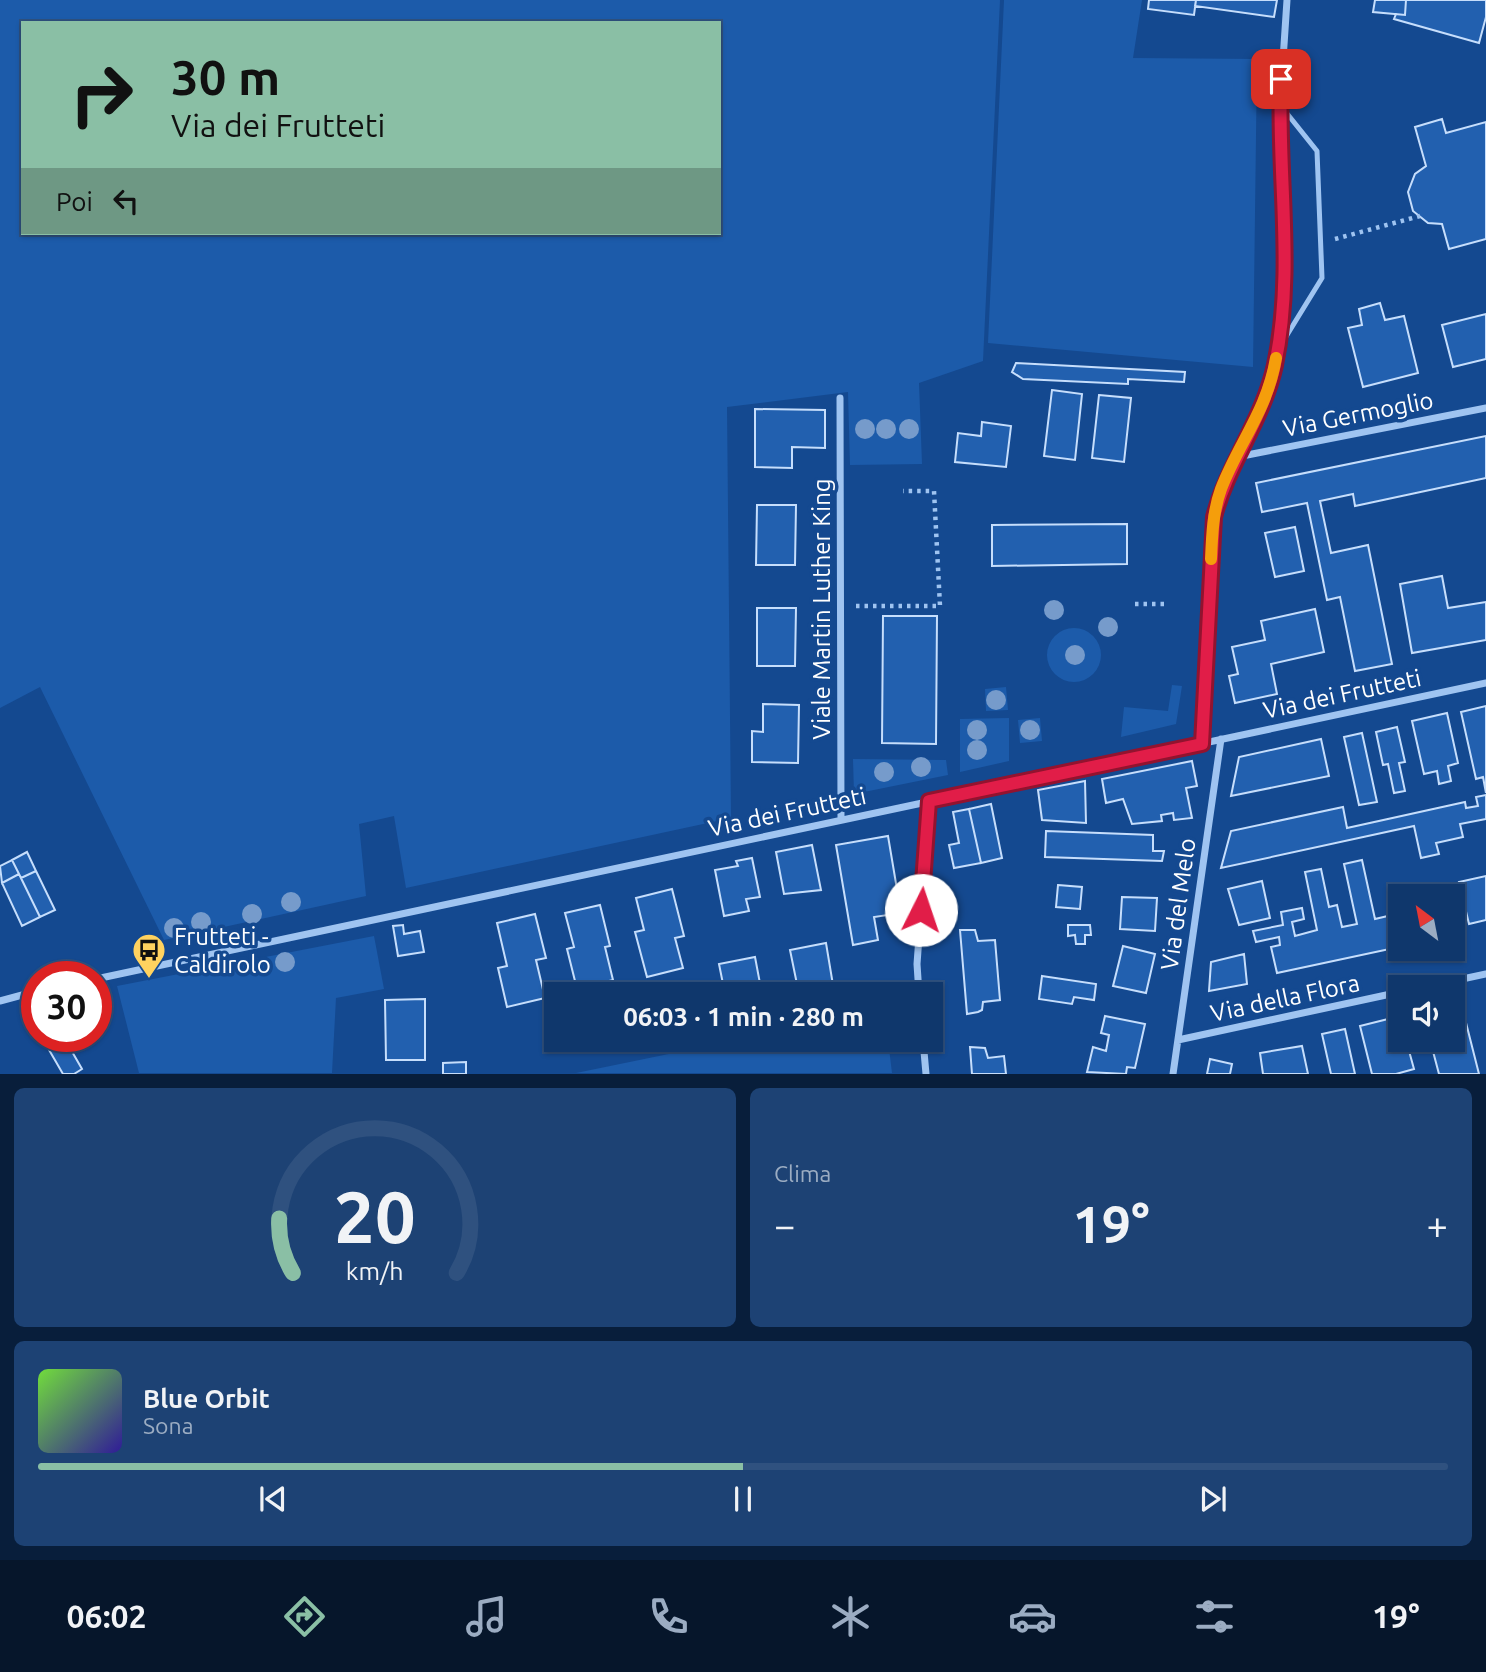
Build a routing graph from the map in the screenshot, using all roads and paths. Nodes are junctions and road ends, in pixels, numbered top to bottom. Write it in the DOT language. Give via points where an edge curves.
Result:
graph roads {
  1 [pos="1287,0"];
  2 [pos="1280,104"];
  3 [pos="1420,216"];
  4 [pos="1321,243"];
  5 [pos="1277,350"];
  6 [pos="840,398"];
  7 [pos="1486,408"];
  8 [pos="1237,457"];
  9 [pos="902,491"];
  10 [pos="1135,604"];
  11 [pos="1166,604"];
  12 [pos="840,607"];
  13 [pos="1486,683"];
  14 [pos="1221,739"];
  15 [pos="1202,744"];
  16 [pos="929,801"];
  17 [pos="841,820"];
  18 [pos="1486,974"];
  19 [pos="112,976"];
  20 [pos="1465,978"];
  21 [pos="918,982"];
  22 [pos="21,995"];
  23 [pos="1388,995"];
  24 [pos="0,1001"];
  25 [pos="1178,1040"];
  26 [pos="924,1052"];
  27 [pos="926,1073"];
  28 [pos="1173,1073"];
  1 -- 2 [label="street"];
  2 -- 4 [label="lane" via="1317,151"];
  2 -- 5 [label="street" via="1287,275"];
  3 -- 4 [label="path"];
  4 -- 5 [label="lane" via="1322,278"];
  5 -- 8 [label="street" via="1266,398"];
  6 -- 12 [label="street, Viale Martin Luther King"];
  7 -- 8 [label="street, Via Germoglio"];
  8 -- 15 [label="street" via="1214,517"];
  9 -- 12 [label="path" via="934,491 940,606"];
  10 -- 11 [label="path"];
  12 -- 17 [label="street, Viale Martin Luther King"];
  13 -- 14 [label="street, Via dei Frutteti"];
  14 -- 15 [label="street, Via dei Frutteti"];
  14 -- 25 [label="street, Via del Melo"];
  15 -- 16 [label="street, Via dei Frutteti"];
  16 -- 17 [label="street, Via dei Frutteti"];
  16 -- 21 [label="street"];
  17 -- 19 [label="street, Via dei Frutteti"];
  18 -- 20 [label="street"];
  22 -- 24 [label="street"];
  23 -- 25 [label="street, Via della Flora"];
  25 -- 28 [label="street, Via del Melo"];
  26 -- 27 [label="street"];
}
